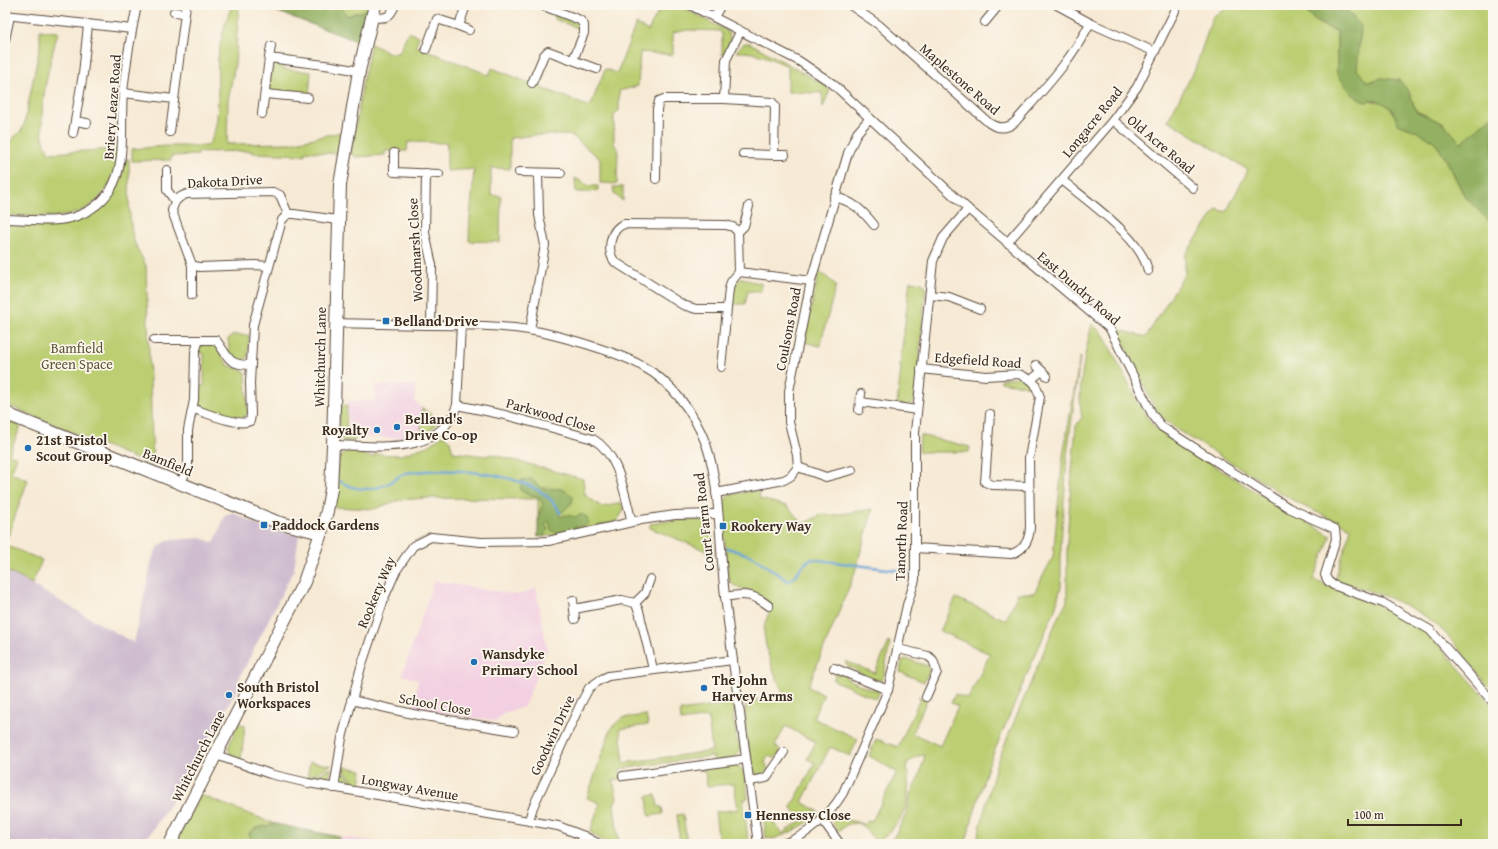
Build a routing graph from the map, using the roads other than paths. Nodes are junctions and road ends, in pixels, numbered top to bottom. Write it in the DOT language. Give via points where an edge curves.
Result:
graph roads {
  1 [pos="137,5"];
  2 [pos="375,5"];
  3 [pos="395,5"];
  4 [pos="466,5"];
  5 [pos="541,5"];
  6 [pos="690,5"];
  7 [pos="721,5"];
  8 [pos="850,5"];
  9 [pos="999,5"];
  10 [pos="1057,5"];
  11 [pos="1178,5"];
  12 [pos="185,9"];
  13 [pos="174,12"];
  14 [pos="7,15"];
  15 [pos="372,17"];
  16 [pos="714,17"];
  17 [pos="984,23"];
  18 [pos="1090,23"];
  19 [pos="88,25"];
  20 [pos="459,26"];
  21 [pos="132,29"];
  22 [pos="469,30"];
  23 [pos="740,32"];
  24 [pos="5,40"];
  25 [pos="271,46"];
  26 [pos="426,49"];
  27 [pos="1155,52"];
  28 [pos="270,58"];
  29 [pos="573,60"];
  30 [pos="597,69"];
  31 [pos="359,71"];
  32 [pos="532,83"];
  33 [pos="123,93"];
  34 [pos="264,94"];
  35 [pos="308,98"];
  36 [pos="174,99"];
  37 [pos="724,99"];
  38 [pos="262,114"];
  39 [pos="869,119"];
  40 [pos="1113,120"];
  41 [pos="75,122"];
  42 [pos="87,124"];
  43 [pos="170,132"];
  44 [pos="73,133"];
  45 [pos="394,153"];
  46 [pos="743,154"];
  47 [pos="774,155"];
  48 [pos="785,155"];
  49 [pos="167,170"];
  50 [pos="519,172"];
  51 [pos="426,173"];
  52 [pos="538,173"];
  53 [pos="561,173"];
  54 [pos="439,174"];
  55 [pos="656,179"];
  56 [pos="1062,180"];
  57 [pos="1193,188"];
  58 [pos="834,197"];
  59 [pos="175,201"];
  60 [pos="749,206"];
  61 [pos="968,209"];
  62 [pos="288,214"];
  63 [pos="5,219"];
  64 [pos="338,220"];
  65 [pos="874,225"];
  66 [pos="738,232"];
  67 [pos="1007,243"];
  68 [pos="192,265"];
  69 [pos="269,266"];
  70 [pos="1148,271"];
  71 [pos="739,272"];
  72 [pos="811,281"];
  73 [pos="192,295"];
  74 [pos="930,295"];
  75 [pos="726,309"];
  76 [pos="980,309"];
  77 [pos="335,323"];
  78 [pos="431,325"];
  79 [pos="461,325"];
  80 [pos="530,330"];
  81 [pos="154,340"];
  82 [pos="199,340"];
  83 [pos="251,366"];
  84 [pos="721,367"];
  85 [pos="921,369"];
  86 [pos="1041,370"];
  87 [pos="1031,380"];
  88 [pos="860,402"];
  89 [pos="457,405"];
  90 [pos="194,409"];
  91 [pos="916,410"];
  92 [pos="5,412"];
  93 [pos="990,414"];
  94 [pos="333,445"];
  95 [pos="798,467"];
  96 [pos="852,470"];
  97 [pos="181,484"];
  98 [pos="1029,486"];
  99 [pos="716,493"];
  100 [pos="718,514"];
  101 [pos="632,522"];
  102 [pos="321,533"];
  103 [pos="915,548"];
  104 [pos="650,579"];
  105 [pos="725,597"];
  106 [pos="572,600"];
  107 [pos="635,603"];
  108 [pos="769,606"];
  109 [pos="574,609"];
  110 [pos="575,619"];
  111 [pos="898,649"];
  112 [pos="733,660"];
  113 [pos="834,668"];
  114 [pos="653,670"];
  115 [pos="888,690"];
  116 [pos="926,697"];
  117 [pos="352,700"];
  118 [pos="1493,702"];
  119 [pos="514,731"];
  120 [pos="784,752"];
  121 [pos="216,755"];
  122 [pos="746,759"];
  123 [pos="623,776"];
  124 [pos="750,781"];
  125 [pos="334,788"];
  126 [pos="529,820"];
  127 [pos="822,820"];
  128 [pos="584,836"];
  129 [pos="170,844"];
  130 [pos="580,844"];
  131 [pos="599,844"];
  132 [pos="758,844"];
  133 [pos="783,844"];
  134 [pos="840,844"];
  1 -- 21 [label="street, Briery Leaze Road"];
  2 -- 15 [label="street, Whitchurch Lane"];
  3 -- 15 [label="street" via="389,17"];
  4 -- 20 [label="street"];
  5 -- 29 [label="street" via="580,20 584,25 584,33"];
  6 -- 16 [label="street, East Dundry Road"];
  7 -- 16 [label="street"];
  8 -- 18 [label="street, Maplestone Road" via="879,25 989,123 999,128 1008,127 1015,122 1059,72 1076,50"];
  9 -- 17 [label="street"];
  10 -- 18 [label="street"];
  11 -- 27 [label="street, Longacre Road"];
  12 -- 13 [label="street"];
  12 -- 36 [label="street"];
  14 -- 19 [label="street"];
  14 -- 24 [label="street"];
  15 -- 31 [label="street, Whitchurch Lane"];
  16 -- 23 [label="street, East Dundry Road"];
  18 -- 27 [label="street"];
  19 -- 21 [label="street"];
  19 -- 41 [label="street"];
  20 -- 22 [label="street"];
  20 -- 26 [label="street" via="437,19"];
  21 -- 33 [label="street, Briery Leaze Road"];
  23 -- 37 [label="street" via="726,60"];
  23 -- 39 [label="street, East Dundry Road" via="820,74"];
  25 -- 28 [label="street"];
  27 -- 40 [label="street, Longacre Road" via="1137,87"];
  28 -- 31 [label="street"];
  28 -- 34 [label="street"];
  29 -- 30 [label="street"];
  29 -- 32 [label="street" via="548,51"];
  31 -- 64 [label="street, Whitchurch Lane" via="344,154"];
  33 -- 36 [label="street"];
  33 -- 63 [label="street, Briery Leaze Road" via="120,168 107,195 88,211 64,219"];
  34 -- 35 [label="street"];
  34 -- 38 [label="street"];
  36 -- 43 [label="street"];
  37 -- 47 [label="street" via="772,102"];
  37 -- 55 [label="street" via="659,101"];
  39 -- 58 [label="street, Coulsons Road" via="852,143"];
  39 -- 61 [label="street, East Dundry Road"];
  40 -- 56 [label="street, Longacre Road"];
  40 -- 57 [label="street, Old Acre Road"];
  41 -- 42 [label="street"];
  41 -- 44 [label="street"];
  45 -- 51 [label="street" via="394,172"];
  46 -- 47 [label="street"];
  47 -- 48 [label="street"];
  49 -- 59 [label="street, Dakota Drive" via="167,190"];
  50 -- 52 [label="street"];
  51 -- 54 [label="street"];
  51 -- 78 [label="street, Woodmarsh Close" via="425,238 432,265"];
  52 -- 53 [label="street"];
  52 -- 80 [label="street" via="539,215 545,245"];
  56 -- 67 [label="street, Longacre Road"];
  56 -- 70 [label="street" via="1134,242 1146,261"];
  58 -- 65 [label="street" via="851,202 864,212"];
  58 -- 72 [label="street, Coulsons Road"];
  59 -- 62 [label="street, Dakota Drive" via="187,194 273,192 280,195"];
  59 -- 68 [label="street, Dakota Drive" via="172,211"];
  60 -- 66 [label="street" via="744,226"];
  61 -- 67 [label="street, East Dundry Road"];
  61 -- 74 [label="street, Tanorth Road" via="943,238 936,251"];
  62 -- 64 [label="street"];
  62 -- 69 [label="street" via="281,223"];
  64 -- 77 [label="street, Whitchurch Lane"];
  66 -- 71 [label="street"];
  66 -- 75 [label="street" via="726,225 624,224 618,226 612,235 610,251 615,262 683,305 696,309"];
  67 -- 118 [label="street, East Dundry Road" via="1110,329 1152,414 1162,427 1290,508 1335,529 1336,539 1325,575 1328,581 1383,603 1430,630"];
  68 -- 69 [label="street"];
  68 -- 73 [label="street, Dakota Drive"];
  69 -- 83 [label="street" via="254,318"];
  71 -- 72 [label="street"];
  71 -- 75 [label="street" via="730,282"];
  72 -- 95 [label="street, Coulsons Road" via="789,391 788,406"];
  74 -- 76 [label="street" via="949,297"];
  74 -- 85 [label="street, Tanorth Road"];
  75 -- 84 [label="street"];
  77 -- 78 [label="street, Court Farm Road"];
  77 -- 94 [label="street, Whitchurch Lane"];
  78 -- 79 [label="street, Court Farm Road"];
  79 -- 80 [label="street, Court Farm Road"];
  79 -- 89 [label="street"];
  80 -- 99 [label="street, Court Farm Road" via="617,354 662,379 688,409 698,426 710,457"];
  81 -- 82 [label="street"];
  82 -- 83 [label="street" via="216,340 233,363"];
  82 -- 90 [label="street" via="195,352"];
  83 -- 90 [label="street" via="250,421 234,422"];
  85 -- 87 [label="street, Edgefield Road" via="986,376 1019,374"];
  85 -- 91 [label="street, Tanorth Road"];
  86 -- 87 [label="street, Edgefield Road"];
  87 -- 98 [label="street, Edgefield Road" via="1040,397 1030,444"];
  88 -- 91 [label="street"];
  89 -- 94 [label="street" via="453,418 428,440 406,446"];
  89 -- 101 [label="street, Parkwood Close" via="506,415 593,439 603,445 618,470"];
  90 -- 97 [label="street" via="188,430 188,465"];
  91 -- 103 [label="street, Tanorth Road"];
  92 -- 97 [label="street, Bamfield"];
  93 -- 98 [label="street" via="985,482 992,485"];
  94 -- 102 [label="street, Whitchurch Lane" via="331,489"];
  95 -- 96 [label="street" via="826,477"];
  95 -- 99 [label="street" via="784,480"];
  97 -- 102 [label="street, Bamfield" via="277,522"];
  98 -- 103 [label="street, Edgefield Road" via="1029,536 1025,545 1017,552 1006,554"];
  99 -- 100 [label="street, Court Farm Road"];
  100 -- 101 [label="street, Rookery Way" via="675,515"];
  100 -- 105 [label="street, Court Farm Road"];
  101 -- 117 [label="street, Rookery Way" via="548,541 481,542 431,537 421,540 407,553 385,596"];
  102 -- 121 [label="street, Whitchurch Lane" via="304,582"];
  103 -- 111 [label="street, Tanorth Road" via="915,580"];
  104 -- 107 [label="street" via="646,593"];
  105 -- 108 [label="street" via="746,594 758,597"];
  105 -- 112 [label="street, Court Farm Road"];
  106 -- 109 [label="street"];
  107 -- 109 [label="street" via="622,600"];
  107 -- 114 [label="street"];
  109 -- 110 [label="street"];
  111 -- 115 [label="street, Tanorth Road"];
  111 -- 116 [label="street" via="928,656 936,665 936,672"];
  112 -- 114 [label="street, Goodwin Drive"];
  112 -- 122 [label="street, Court Farm Road"];
  113 -- 115 [label="street"];
  114 -- 126 [label="street, Goodwin Drive" via="608,676 589,688"];
  115 -- 127 [label="street, Tanorth Road" via="843,793 834,808"];
  117 -- 119 [label="street, School Close" via="413,714"];
  117 -- 125 [label="street, Rookery Way" via="342,738"];
  120 -- 124 [label="street" via="766,778"];
  121 -- 125 [label="street, Longway Avenue" via="270,774"];
  121 -- 129 [label="street, Whitchurch Lane"];
  122 -- 123 [label="street"];
  122 -- 124 [label="street, Court Farm Road"];
  124 -- 132 [label="street, Court Farm Road"];
  125 -- 126 [label="street, Longway Avenue"];
  126 -- 128 [label="street, Longway Avenue" via="558,826"];
  127 -- 133 [label="street, Tanorth Road" via="801,836"];
  127 -- 134 [label="street"];
  128 -- 130 [label="street"];
  128 -- 131 [label="street, Longway Avenue"];
}
